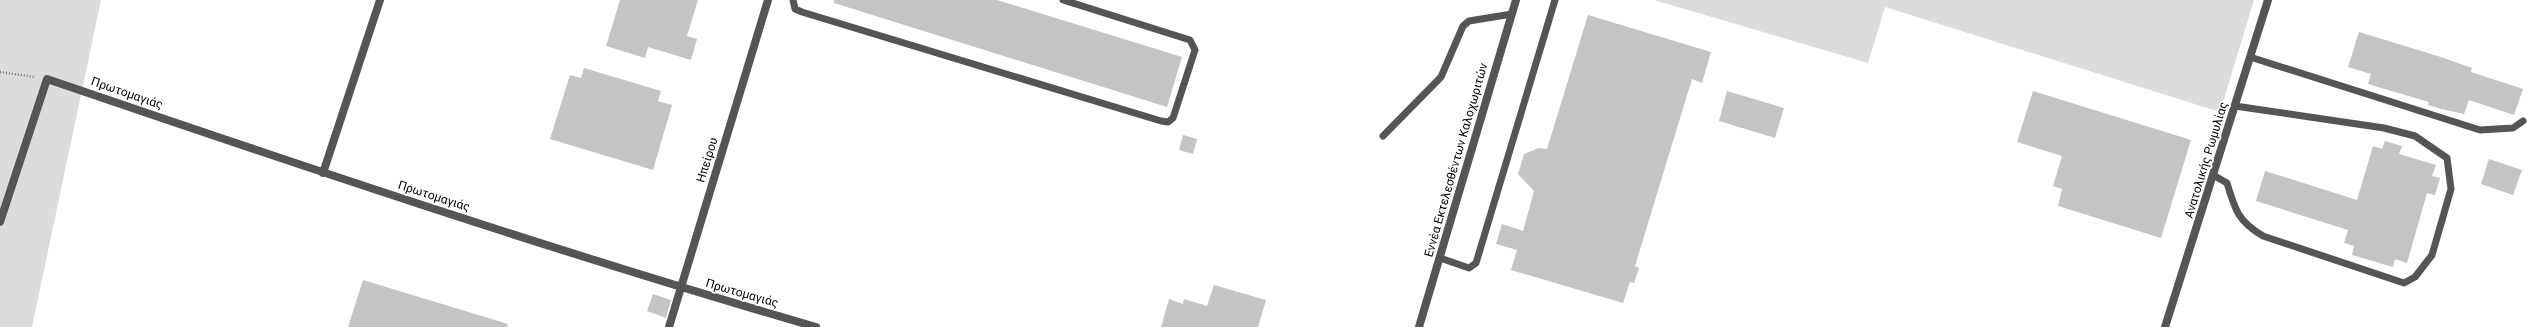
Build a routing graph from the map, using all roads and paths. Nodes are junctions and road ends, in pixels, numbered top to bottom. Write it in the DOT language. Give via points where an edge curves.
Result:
graph roads {
  1 [pos="380,0"];
  2 [pos="768,0"];
  3 [pos="793,0"];
  4 [pos="1063,0"];
  5 [pos="1516,0"];
  6 [pos="1555,0"];
  7 [pos="2268,0"];
  8 [pos="1512,14"];
  9 [pos="2250,57"];
  10 [pos="0,72"];
  11 [pos="47,79"];
  12 [pos="2235,106"];
  13 [pos="2523,121"];
  14 [pos="1383,136"];
  15 [pos="323,173"];
  16 [pos="2213,175"];
  17 [pos="0,222"];
  18 [pos="1440,258"];
  19 [pos="681,288"];
  20 [pos="669,327"];
  21 [pos="816,327"];
  22 [pos="1419,327"];
  23 [pos="2166,327"];
  1 -- 15 [label="street"];
  2 -- 19 [label="street, Ηπείρου"];
  3 -- 4 [label="lane" via="795,8 802,12 1161,121 1168,122 1173,118 1195,50 1190,40"];
  5 -- 8 [label="street, Εννέα Εκτελεσθέντων Καλοχωριτών"];
  6 -- 18 [label="lane" via="1476,263 1474,267 1469,268"];
  7 -- 9 [label="street, Ανατολικής Ρωμυλίας"];
  8 -- 14 [label="lane" via="1470,20 1463,26 1441,77"];
  8 -- 18 [label="street, Εννέα Εκτελεσθέντων Καλοχωριτών"];
  9 -- 12 [label="street, Ανατολικής Ρωμυλίας"];
  9 -- 13 [label="lane" via="2480,130 2513,128"];
  10 -- 11 [label="path"];
  11 -- 15 [label="street, Πρωτομαγιάς"];
  11 -- 17 [label="street"];
  12 -- 16 [label="street, Ανατολικής Ρωμυλίας"];
  12 -- 16 [label="lane" via="2390,129 2415,136 2446,158 2451,189 2432,254 2415,277 2404,283 2263,236 2246,226 2234,206 2227,183"];
  15 -- 19 [label="street, Πρωτομαγιάς"];
  16 -- 23 [label="street, Ανατολικής Ρωμυλίας"];
  18 -- 22 [label="street, Εννέα Εκτελεσθέντων Καλοχωριτών"];
  19 -- 20 [label="street, Ηπείρου"];
  19 -- 21 [label="street, Πρωτομαγιάς"];
}
